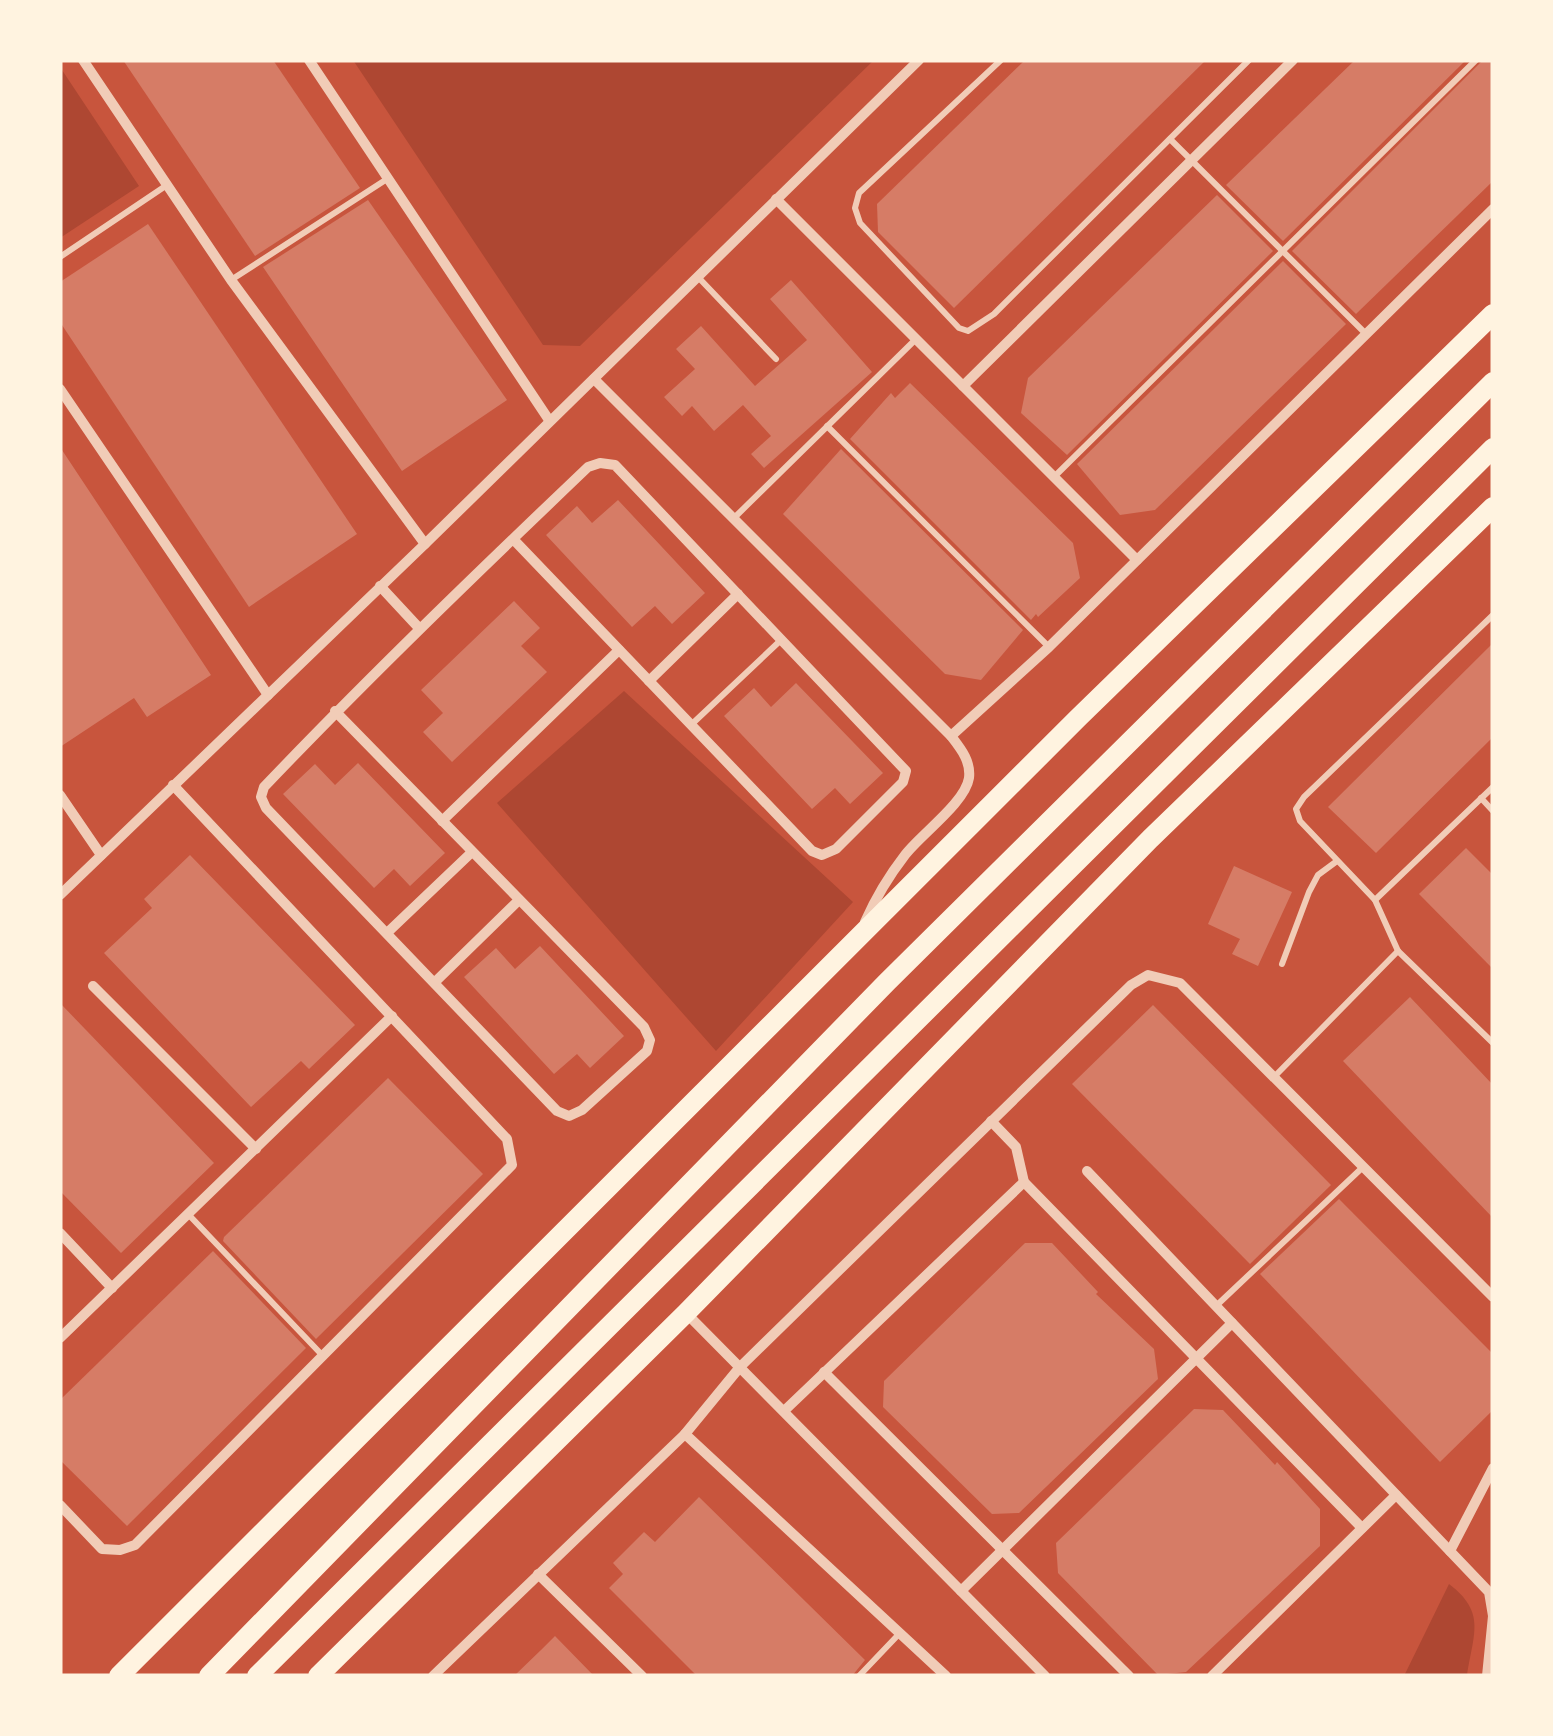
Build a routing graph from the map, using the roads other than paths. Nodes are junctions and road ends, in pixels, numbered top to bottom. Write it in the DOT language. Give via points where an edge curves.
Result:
graph roads {
  1 [pos="99,60"];
  2 [pos="308,60"];
  3 [pos="919,60"];
  4 [pos="1001,60"];
  5 [pos="1248,60"];
  6 [pos="1293,60"];
  7 [pos="1476,60"];
  8 [pos="85,64"];
  9 [pos="1170,139"];
  10 [pos="1191,160"];
  11 [pos="387,179"];
  12 [pos="167,185"];
  13 [pos="776,199"];
  14 [pos="1493,209"];
  15 [pos="1282,252"];
  16 [pos="60,257"];
  17 [pos="697,276"];
  18 [pos="231,280"];
  19 [pos="1493,314"];
  20 [pos="1367,335"];
  21 [pos="916,339"];
  22 [pos="776,359"];
  23 [pos="594,379"];
  24 [pos="1493,382"];
  25 [pos="963,386"];
  26 [pos="60,389"];
  27 [pos="548,420"];
  28 [pos="828,426"];
  29 [pos="1493,448"];
  30 [pos="1054,477"];
  31 [pos="1493,507"];
  32 [pos="734,518"];
  33 [pos="513,539"];
  34 [pos="424,544"];
  35 [pos="1138,560"];
  36 [pos="380,586"];
  37 [pos="738,594"];
  38 [pos="1493,615"];
  39 [pos="420,628"];
  40 [pos="781,639"];
  41 [pos="1049,647"];
  42 [pos="619,650"];
  43 [pos="649,681"];
  44 [pos="268,694"];
  45 [pos="336,712"];
  46 [pos="691,724"];
  47 [pos="952,736"];
  48 [pos="173,785"];
  49 [pos="1493,787"];
  50 [pos="60,795"];
  51 [pos="1481,798"];
  52 [pos="1493,811"];
  53 [pos="442,821"];
  54 [pos="472,852"];
  55 [pos="101,855"];
  56 [pos="1337,861"];
  57 [pos="60,895"];
  58 [pos="519,900"];
  59 [pos="1375,900"];
  60 [pos="388,932"];
  61 [pos="858,937"];
  62 [pos="1398,951"];
  63 [pos="1282,964"];
  64 [pos="435,982"];
  65 [pos="94,986"];
  66 [pos="392,1016"];
  67 [pos="1493,1044"];
  68 [pos="1274,1077"];
  69 [pos="991,1121"];
  70 [pos="256,1148"];
  71 [pos="1363,1167"];
  72 [pos="1087,1171"];
  73 [pos="1024,1182"];
  74 [pos="188,1214"];
  75 [pos="60,1233"];
  76 [pos="112,1288"];
  77 [pos="1493,1298"];
  78 [pos="1216,1306"];
  79 [pos="686,1313"];
  80 [pos="1232,1322"];
  81 [pos="60,1338"];
  82 [pos="323,1356"];
  83 [pos="1196,1358"];
  84 [pos="740,1367"];
  85 [pos="824,1372"];
  86 [pos="784,1411"];
  87 [pos="685,1434"];
  88 [pos="1493,1468"];
  89 [pos="1396,1495"];
  90 [pos="60,1505"];
  91 [pos="1362,1528"];
  92 [pos="1003,1550"];
  93 [pos="1450,1551"];
  94 [pos="538,1574"];
  95 [pos="961,1591"];
  96 [pos="901,1632"];
  97 [pos="119,1676"];
  98 [pos="209,1676"];
  99 [pos="256,1676"];
  100 [pos="318,1676"];
  101 [pos="433,1676"];
  102 [pos="642,1676"];
  103 [pos="859,1676"];
  104 [pos="946,1676"];
  105 [pos="1045,1676"];
  106 [pos="1128,1676"];
  107 [pos="1212,1676"];
  108 [pos="1487,1676"];
  1 -- 8 [label="lane"];
  2 -- 11 [label="street"];
  3 -- 13 [label="street"];
  4 -- 9 [label="lane" via="859,193 856,208 860,223 959,328 968,331 994,314"];
  5 -- 9 [label="lane"];
  6 -- 10 [label="street"];
  7 -- 15 [label="lane"];
  8 -- 12 [label="street"];
  9 -- 10 [label="lane"];
  10 -- 15 [label="lane"];
  10 -- 25 [label="street"];
  11 -- 18 [label="lane"];
  11 -- 27 [label="street"];
  12 -- 16 [label="lane"];
  12 -- 18 [label="street"];
  13 -- 17 [label="street"];
  13 -- 21 [label="street"];
  14 -- 20 [label="street"];
  15 -- 20 [label="lane"];
  15 -- 30 [label="lane"];
  17 -- 22 [label="lane"];
  17 -- 23 [label="street"];
  18 -- 34 [label="street"];
  19 -- 61 [label="main road"];
  20 -- 35 [label="street"];
  21 -- 25 [label="street"];
  21 -- 28 [label="lane"];
  23 -- 27 [label="street"];
  23 -- 32 [label="street"];
  24 -- 98 [label="main road" via="887,982"];
  25 -- 30 [label="street"];
  26 -- 44 [label="street"];
  27 -- 34 [label="street"];
  28 -- 32 [label="lane"];
  28 -- 41 [label="lane"];
  29 -- 99 [label="main road"];
  30 -- 35 [label="street"];
  31 -- 79 [label="main road" via="1150,840"];
  32 -- 47 [label="street"];
  33 -- 37 [label="street" via="588,467 615,465"];
  33 -- 39 [label="street"];
  33 -- 42 [label="street"];
  34 -- 36 [label="street"];
  35 -- 41 [label="street"];
  36 -- 39 [label="street"];
  36 -- 44 [label="street"];
  37 -- 40 [label="street"];
  37 -- 43 [label="street"];
  38 -- 56 [label="lane" via="1296,809"];
  39 -- 45 [label="street"];
  40 -- 46 [label="lane"];
  40 -- 46 [label="street" via="906,771 904,782 836,849 812,851"];
  41 -- 47 [label="street"];
  42 -- 43 [label="street"];
  42 -- 53 [label="street"];
  43 -- 46 [label="street"];
  44 -- 48 [label="street"];
  45 -- 53 [label="street"];
  45 -- 60 [label="street" via="264,786 261,797"];
  47 -- 61 [label="street" via="966,756 970,775 964,792 879,890"];
  48 -- 55 [label="street"];
  48 -- 66 [label="street"];
  49 -- 51 [label="lane"];
  50 -- 55 [label="street"];
  51 -- 52 [label="lane"];
  51 -- 59 [label="lane"];
  53 -- 54 [label="street"];
  54 -- 58 [label="street"];
  54 -- 60 [label="street"];
  55 -- 57 [label="street"];
  56 -- 59 [label="lane"];
  56 -- 63 [label="lane" via="1318,875"];
  58 -- 64 [label="street"];
  58 -- 64 [label="street" via="644,1026 647,1051 569,1116 556,1111"];
  59 -- 62 [label="lane"];
  60 -- 64 [label="street"];
  61 -- 97 [label="main road"];
  62 -- 67 [label="lane"];
  62 -- 68 [label="lane"];
  65 -- 70 [label="street"];
  66 -- 70 [label="street"];
  66 -- 82 [label="street" via="507,1139 512,1166"];
  68 -- 69 [label="street" via="1180,982 1148,976 1130,985"];
  68 -- 71 [label="street"];
  69 -- 73 [label="street" via="1016,1147"];
  69 -- 84 [label="street"];
  70 -- 74 [label="street"];
  71 -- 77 [label="street"];
  71 -- 78 [label="lane"];
  72 -- 78 [label="street"];
  73 -- 83 [label="street"];
  73 -- 85 [label="street"];
  74 -- 76 [label="street"];
  74 -- 82 [label="lane"];
  75 -- 76 [label="street"];
  76 -- 81 [label="street"];
  78 -- 80 [label="street"];
  79 -- 84 [label="street"];
  79 -- 100 [label="main road"];
  80 -- 83 [label="street"];
  80 -- 89 [label="street"];
  82 -- 90 [label="street" via="135,1545 102,1549"];
  83 -- 91 [label="street"];
  83 -- 92 [label="street"];
  84 -- 86 [label="street"];
  84 -- 87 [label="street"];
  85 -- 86 [label="street"];
  85 -- 92 [label="street"];
  86 -- 95 [label="street"];
  87 -- 94 [label="street"];
  87 -- 96 [label="street"];
  88 -- 93 [label="street"];
  89 -- 91 [label="street"];
  89 -- 93 [label="street"];
  91 -- 107 [label="street"];
  92 -- 95 [label="street"];
  92 -- 106 [label="street"];
  93 -- 108 [label="street" via="1489,1592"];
  94 -- 101 [label="street"];
  94 -- 102 [label="street"];
  95 -- 105 [label="street"];
  96 -- 103 [label="lane"];
  96 -- 104 [label="street"];
}
